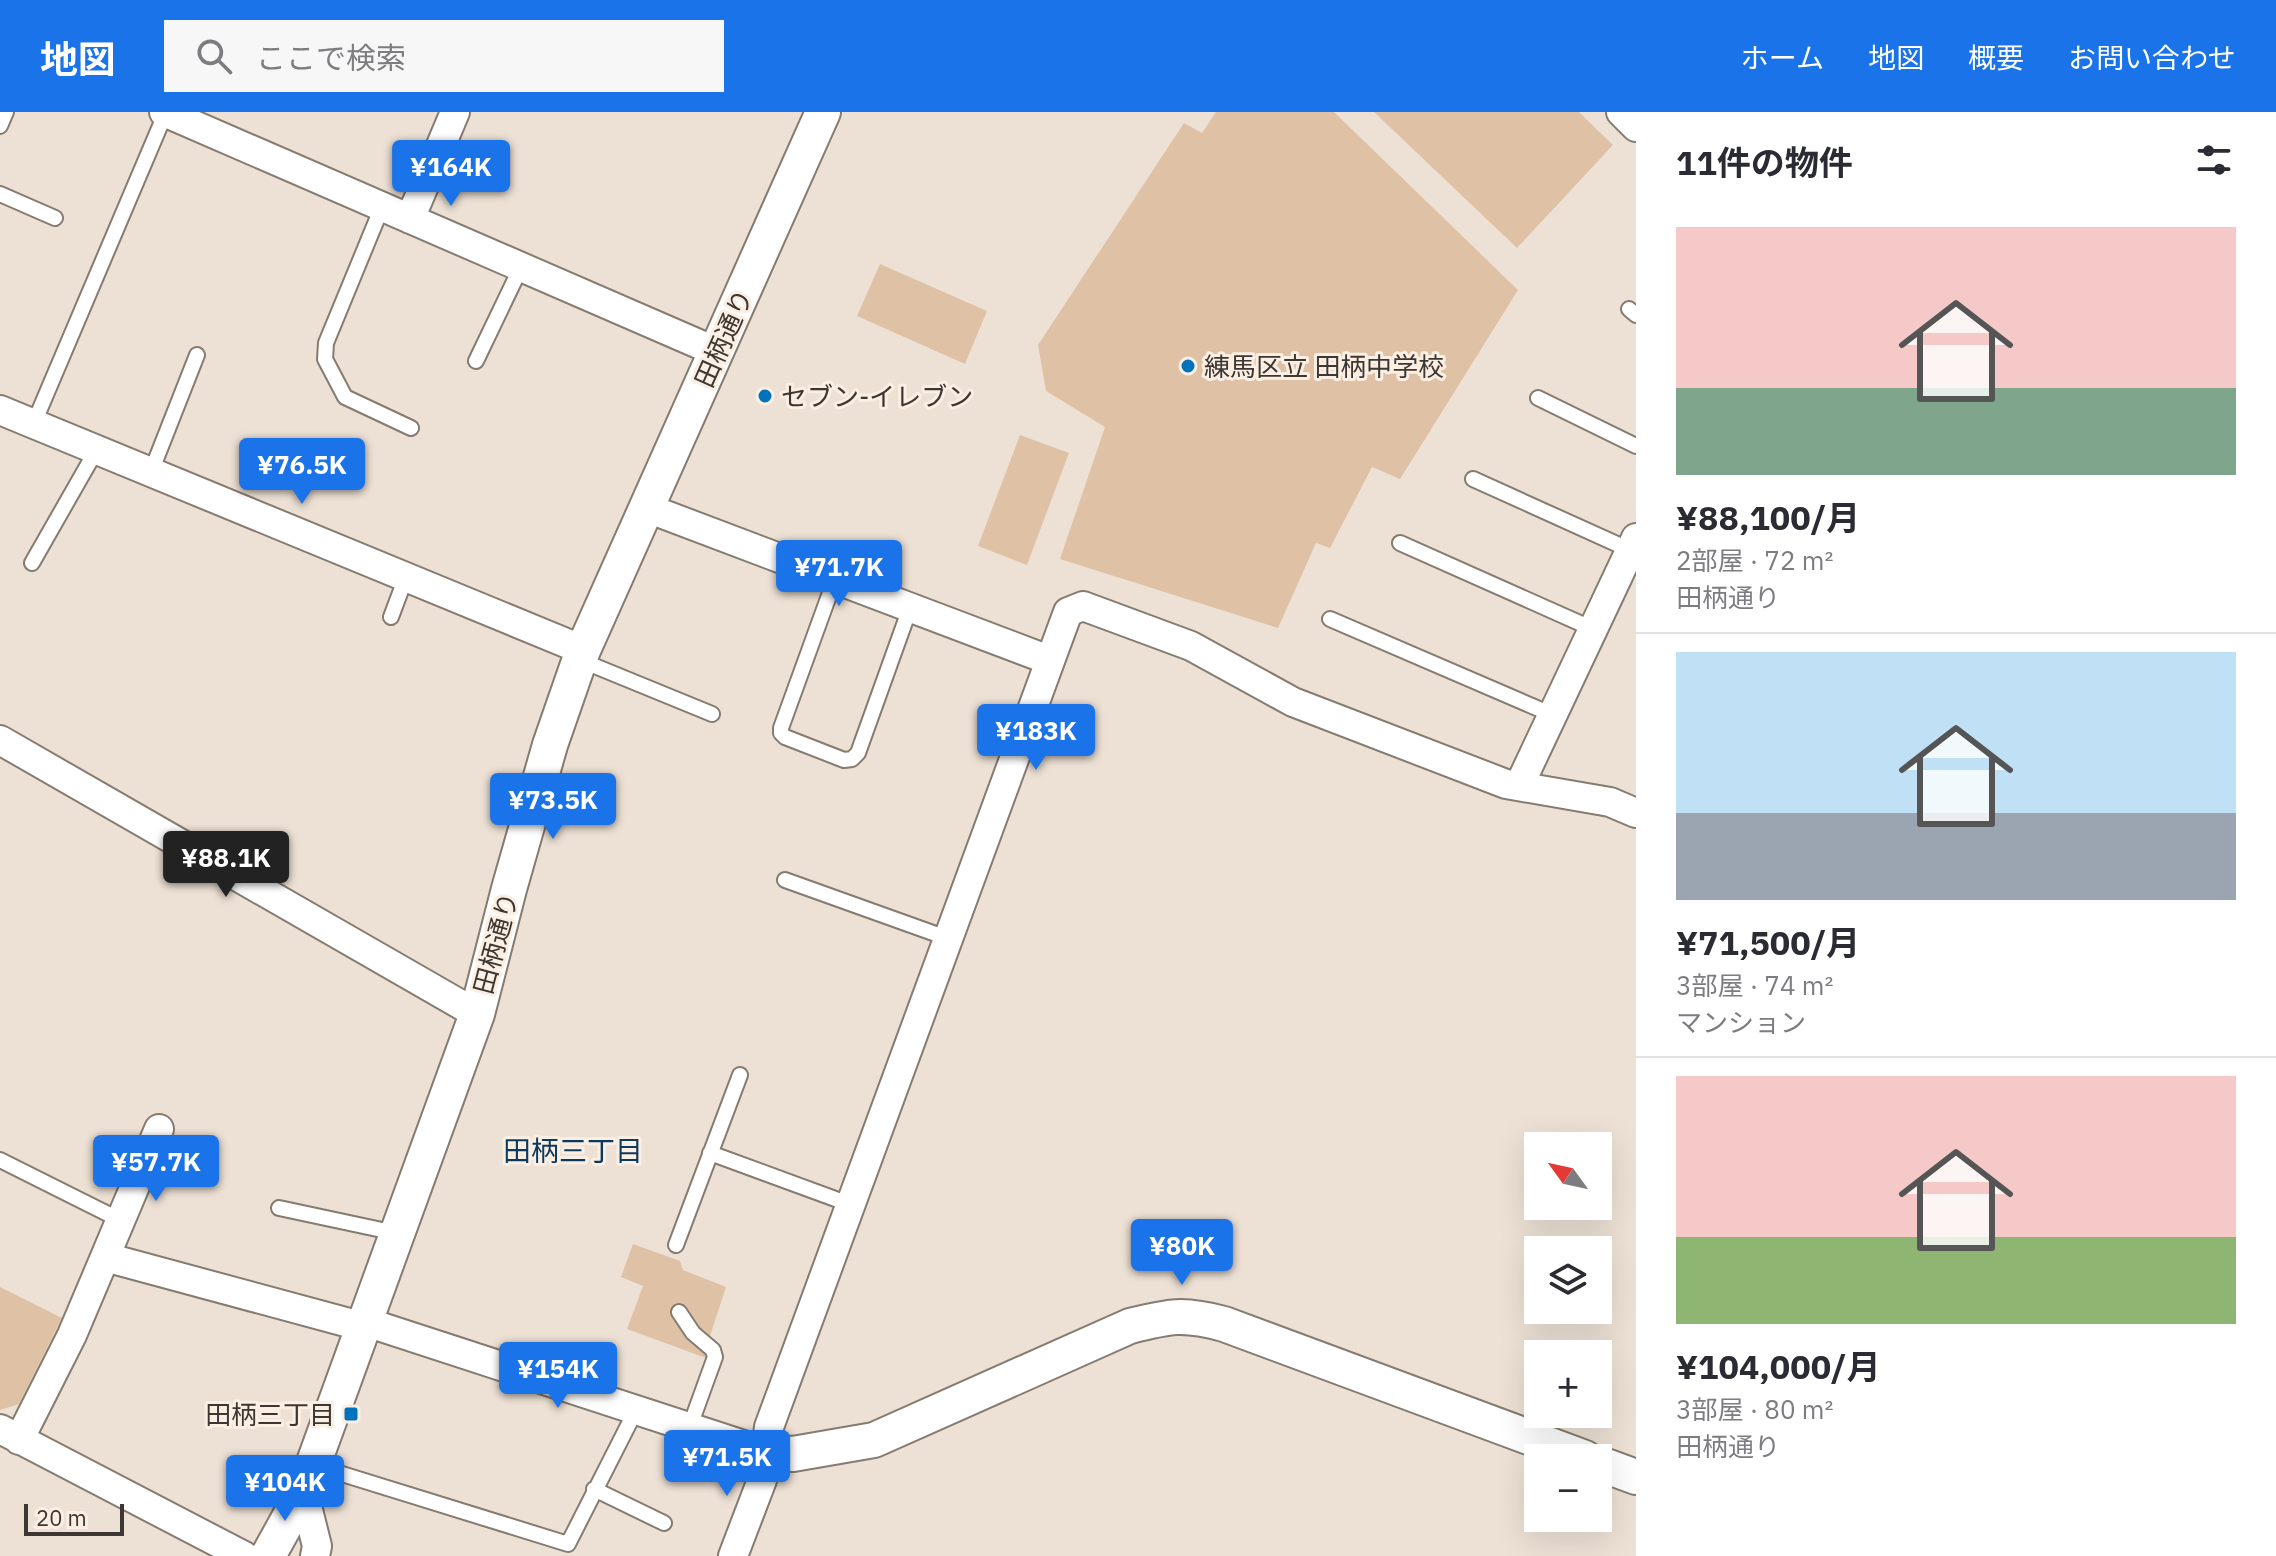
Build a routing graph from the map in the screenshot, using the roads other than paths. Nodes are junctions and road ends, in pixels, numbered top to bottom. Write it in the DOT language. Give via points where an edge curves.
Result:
graph roads {
  1 [pos="6,112"];
  2 [pos="165,112"];
  3 [pos="455,112"];
  4 [pos="823,112"];
  5 [pos="1621,112"];
  6 [pos="0,126"];
  7 [pos="1636,127"];
  8 [pos="0,194"];
  9 [pos="382,207"];
  10 [pos="55,218"];
  11 [pos="410,219"];
  12 [pos="521,267"];
  13 [pos="717,352"];
  14 [pos="197,355"];
  15 [pos="476,361"];
  16 [pos="1538,398"];
  17 [pos="0,410"];
  18 [pos="34,423"];
  19 [pos="411,428"];
  20 [pos="1636,446"];
  21 [pos="97,449"];
  22 [pos="151,472"];
  23 [pos="1473,479"];
  24 [pos="647,508"];
  25 [pos="1400,543"];
  26 [pos="1633,544"];
  27 [pos="32,563"];
  28 [pos="406,577"];
  29 [pos="835,579"];
  30 [pos="910,608"];
  31 [pos="391,617"];
  32 [pos="1330,619"];
  33 [pos="1593,629"];
  34 [pos="582,655"];
  35 [pos="1049,660"];
  36 [pos="712,714"];
  37 [pos="1553,715"];
  38 [pos="0,740"];
  39 [pos="1519,786"];
  40 [pos="1636,813"];
  41 [pos="785,880"];
  42 [pos="947,938"];
  43 [pos="477,1014"];
  44 [pos="740,1075"];
  45 [pos="159,1129"];
  46 [pos="710,1153"];
  47 [pos="0,1160"];
  48 [pos="849,1204"];
  49 [pos="279,1208"];
  50 [pos="120,1220"];
  51 [pos="397,1235"];
  52 [pos="676,1245"];
  53 [pos="105,1257"];
  54 [pos="679,1312"];
  55 [pos="365,1324"];
  56 [pos="637,1408"];
  57 [pos="690,1426"];
  58 [pos="9,1434"];
  59 [pos="1547,1444"];
  60 [pos="765,1452"];
  61 [pos="1612,1468"];
  62 [pos="308,1477"];
  63 [pos="1636,1477"];
  64 [pos="594,1489"];
  65 [pos="664,1523"];
  66 [pos="244,1556"];
  67 [pos="268,1556"];
  68 [pos="315,1556"];
  69 [pos="733,1556"];
  1 -- 6 [label="lane"];
  2 -- 9 [label="street"];
  2 -- 18 [label="lane"];
  3 -- 11 [label="street"];
  4 -- 13 [label="street, 田柄通り"];
  5 -- 7 [label="street"];
  8 -- 10 [label="lane"];
  9 -- 11 [label="street"];
  9 -- 19 [label="lane" via="326,343 325,359 345,397"];
  11 -- 12 [label="street"];
  12 -- 13 [label="street"];
  12 -- 15 [label="lane"];
  13 -- 24 [label="street, 田柄通り"];
  14 -- 22 [label="lane"];
  16 -- 20 [label="lane"];
  17 -- 18 [label="street"];
  18 -- 21 [label="street"];
  21 -- 22 [label="street"];
  21 -- 27 [label="lane"];
  22 -- 28 [label="street"];
  23 -- 26 [label="lane"];
  24 -- 29 [label="street"];
  24 -- 34 [label="street, 田柄通り"];
  25 -- 33 [label="lane"];
  26 -- 33 [label="street"];
  28 -- 31 [label="lane"];
  28 -- 34 [label="street"];
  29 -- 30 [label="street"];
  29 -- 30 [label="lane" via="781,733 844,760 858,753"];
  30 -- 35 [label="street"];
  32 -- 37 [label="lane"];
  33 -- 37 [label="street"];
  34 -- 36 [label="lane"];
  34 -- 43 [label="street, 田柄通り" via="549,750"];
  35 -- 39 [label="street" via="1068,612 1083,606 1191,646 1293,702"];
  35 -- 42 [label="street"];
  37 -- 39 [label="street"];
  38 -- 43 [label="street"];
  39 -- 40 [label="street" via="1610,802"];
  41 -- 42 [label="lane"];
  42 -- 48 [label="street"];
  43 -- 51 [label="street, 田柄通り"];
  44 -- 46 [label="lane"];
  45 -- 50 [label="street"];
  46 -- 48 [label="lane"];
  46 -- 52 [label="lane"];
  47 -- 50 [label="lane"];
  48 -- 60 [label="street" via="769,1427"];
  49 -- 51 [label="lane"];
  50 -- 53 [label="street"];
  51 -- 55 [label="street, 田柄通り"];
  53 -- 55 [label="street"];
  53 -- 58 [label="street" via="72,1335"];
  54 -- 57 [label="lane" via="715,1357"];
  55 -- 56 [label="street"];
  55 -- 62 [label="street, 田柄通り"];
  56 -- 57 [label="street"];
  56 -- 64 [label="lane"];
  57 -- 60 [label="street"];
  58 -- 66 [label="street"];
  59 -- 60 [label="street" via="1193,1316 1130,1326 874,1440 793,1454"];
  60 -- 69 [label="street" via="762,1480"];
  61 -- 63 [label="street"];
  62 -- 64 [label="lane" via="568,1544"];
  62 -- 67 [label="street, 田柄通り"];
  62 -- 68 [label="street"];
  64 -- 65 [label="lane"];
}
